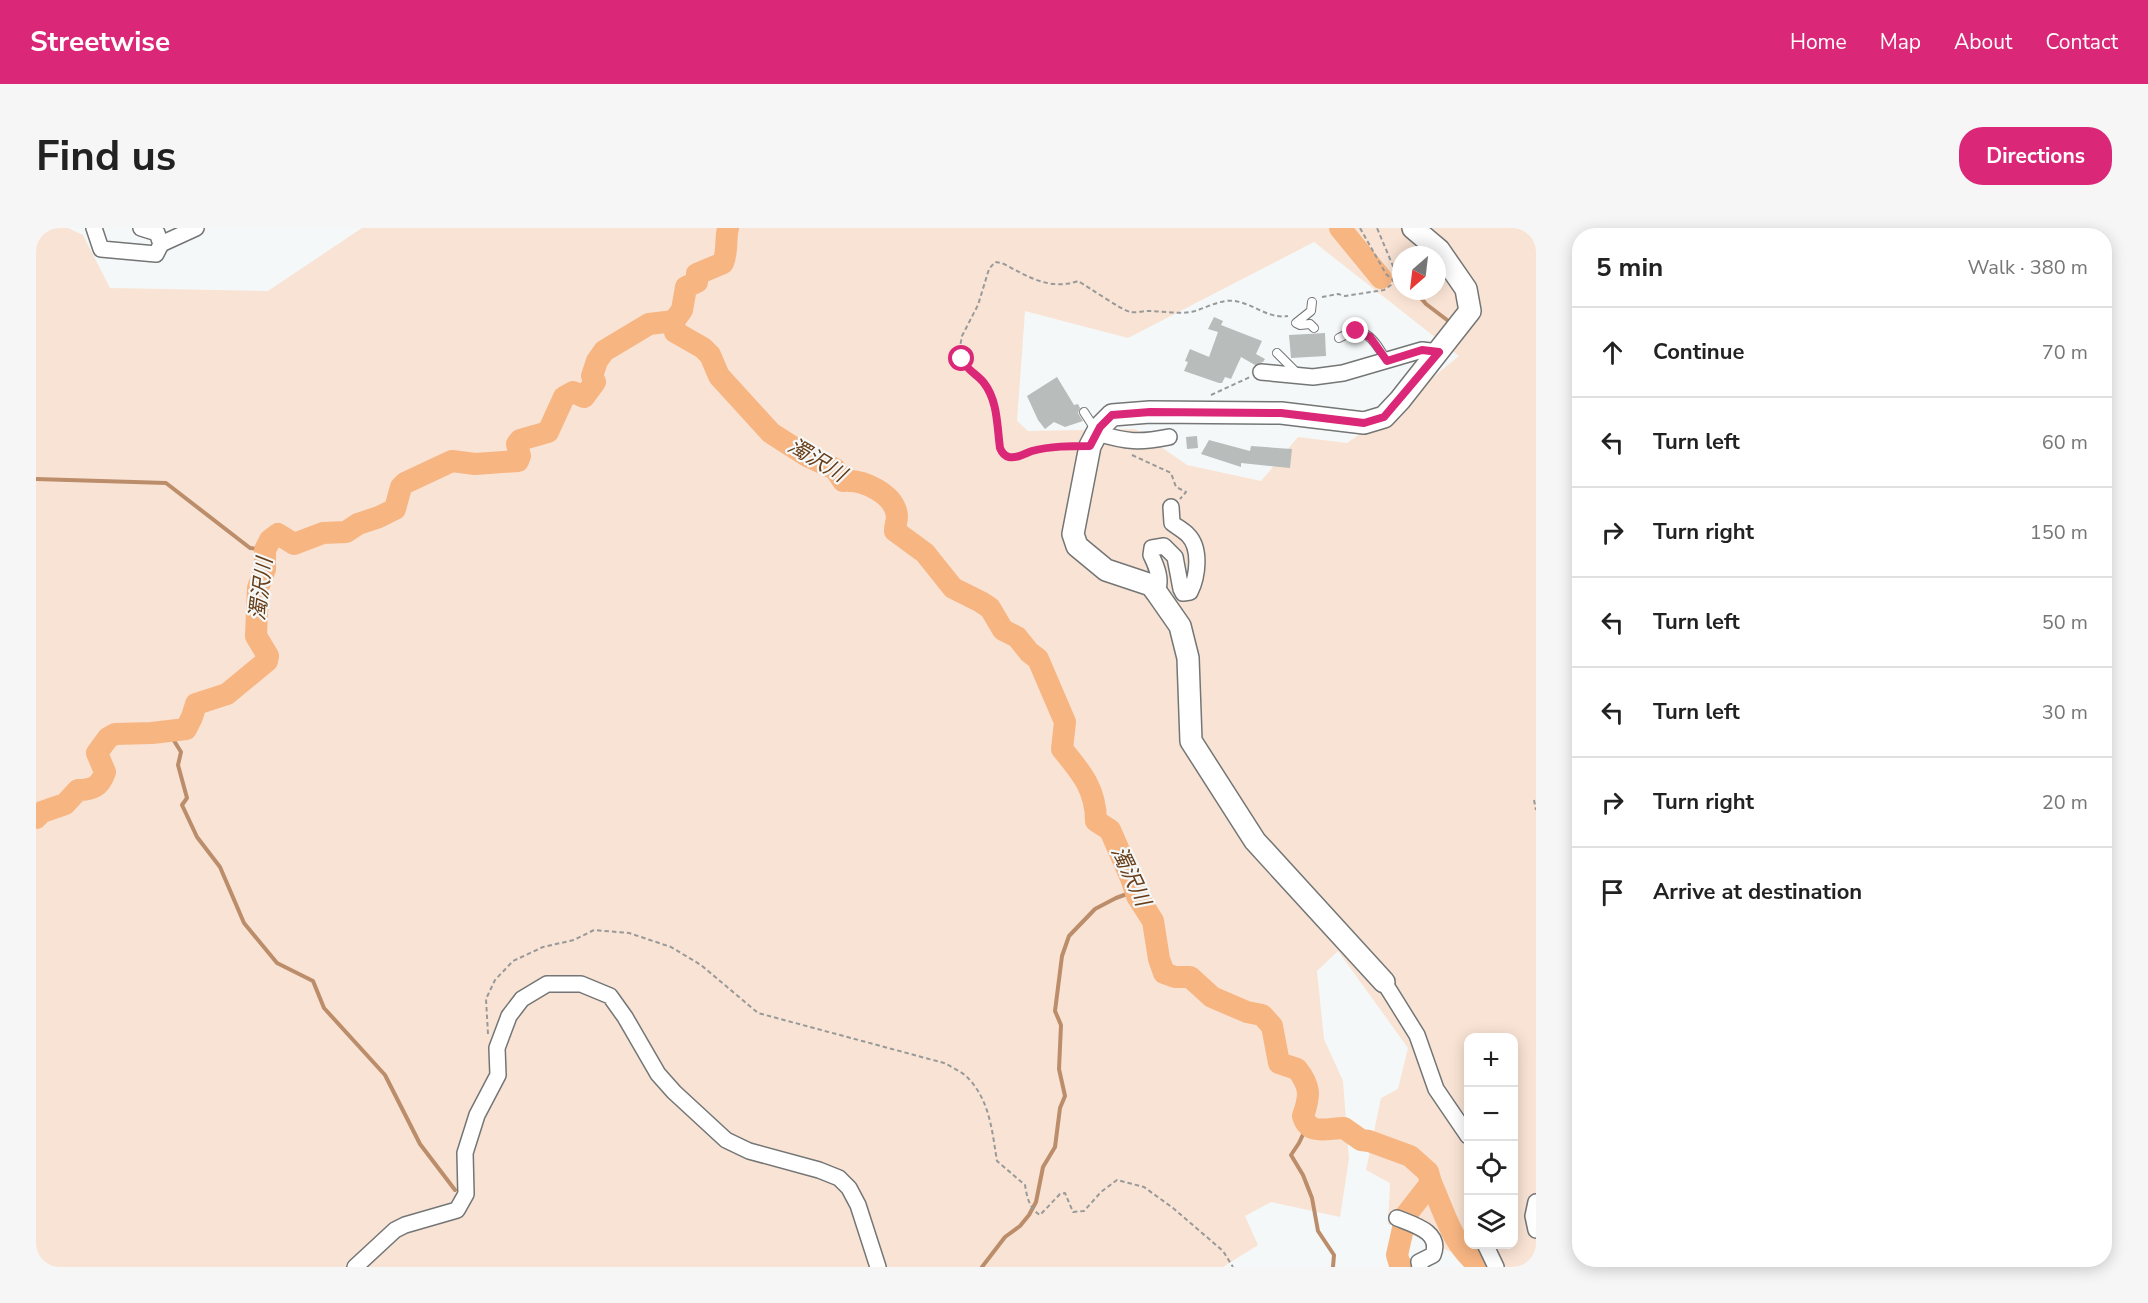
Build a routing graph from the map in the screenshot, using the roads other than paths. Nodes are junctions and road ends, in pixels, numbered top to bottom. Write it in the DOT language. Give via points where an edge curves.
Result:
graph roads {
  1 [pos="94,228"];
  2 [pos="141,228"];
  3 [pos="196,228"];
  4 [pos="1413,228"];
  5 [pos="161,244"];
  6 [pos="1312,302"];
  7 [pos="1314,328"];
  8 [pos="1340,338"];
  9 [pos="1439,352"];
  10 [pos="1277,353"];
  11 [pos="1387,361"];
  12 [pos="1261,372"];
  13 [pos="1300,376"];
  14 [pos="1084,412"];
  15 [pos="1169,437"];
  16 [pos="1093,439"];
  17 [pos="1171,507"];
  18 [pos="1157,593"];
  19 [pos="1384,982"];
  20 [pos="1464,1130"];
  21 [pos="1536,1202"];
  22 [pos="1397,1218"];
  23 [pos="1536,1230"];
  24 [pos="1487,1249"];
  25 [pos="355,1267"];
  26 [pos="878,1267"];
  27 [pos="1420,1267"];
  28 [pos="1496,1267"];
  1 -- 5 [label="street" via="101,249 156,254"];
  2 -- 5 [label="street" via="157,233"];
  3 -- 5 [label="street"];
  4 -- 9 [label="street" via="1439,250 1466,289 1470,311"];
  6 -- 7 [label="lane" via="1311,311 1296,323"];
  8 -- 11 [label="lane" via="1350,332 1364,333 1377,344"];
  9 -- 11 [label="street" via="1422,350"];
  9 -- 16 [label="street" via="1384,417 1364,423 1281,413 1150,412 1112,415"];
  10 -- 13 [label="lane"];
  11 -- 13 [label="street" via="1343,373"];
  12 -- 13 [label="street"];
  14 -- 16 [label="lane"];
  15 -- 16 [label="street" via="1138,442"];
  16 -- 18 [label="street" via="1074,522 1077,546 1106,570 1151,585"];
  17 -- 18 [label="street" via="1172,523 1192,542 1197,568 1190,592 1183,593 1174,557 1164,546 1152,548 1159,580"];
  18 -- 19 [label="street" via="1180,626 1188,658 1191,741 1255,841"];
  19 -- 20 [label="street" via="1416,1035 1436,1089"];
  21 -- 23 [label="street"];
  22 -- 27 [label="street" via="1434,1239 1433,1255 1419,1262"];
  24 -- 28 [label="street"];
  25 -- 26 [label="street" via="395,1230 457,1210 466,1194 465,1153 477,1115 498,1075 497,1048 509,1016 522,999 547,984 581,984 610,996 658,1074 726,1140 749,1151 839,1178 858,1205"];
}
